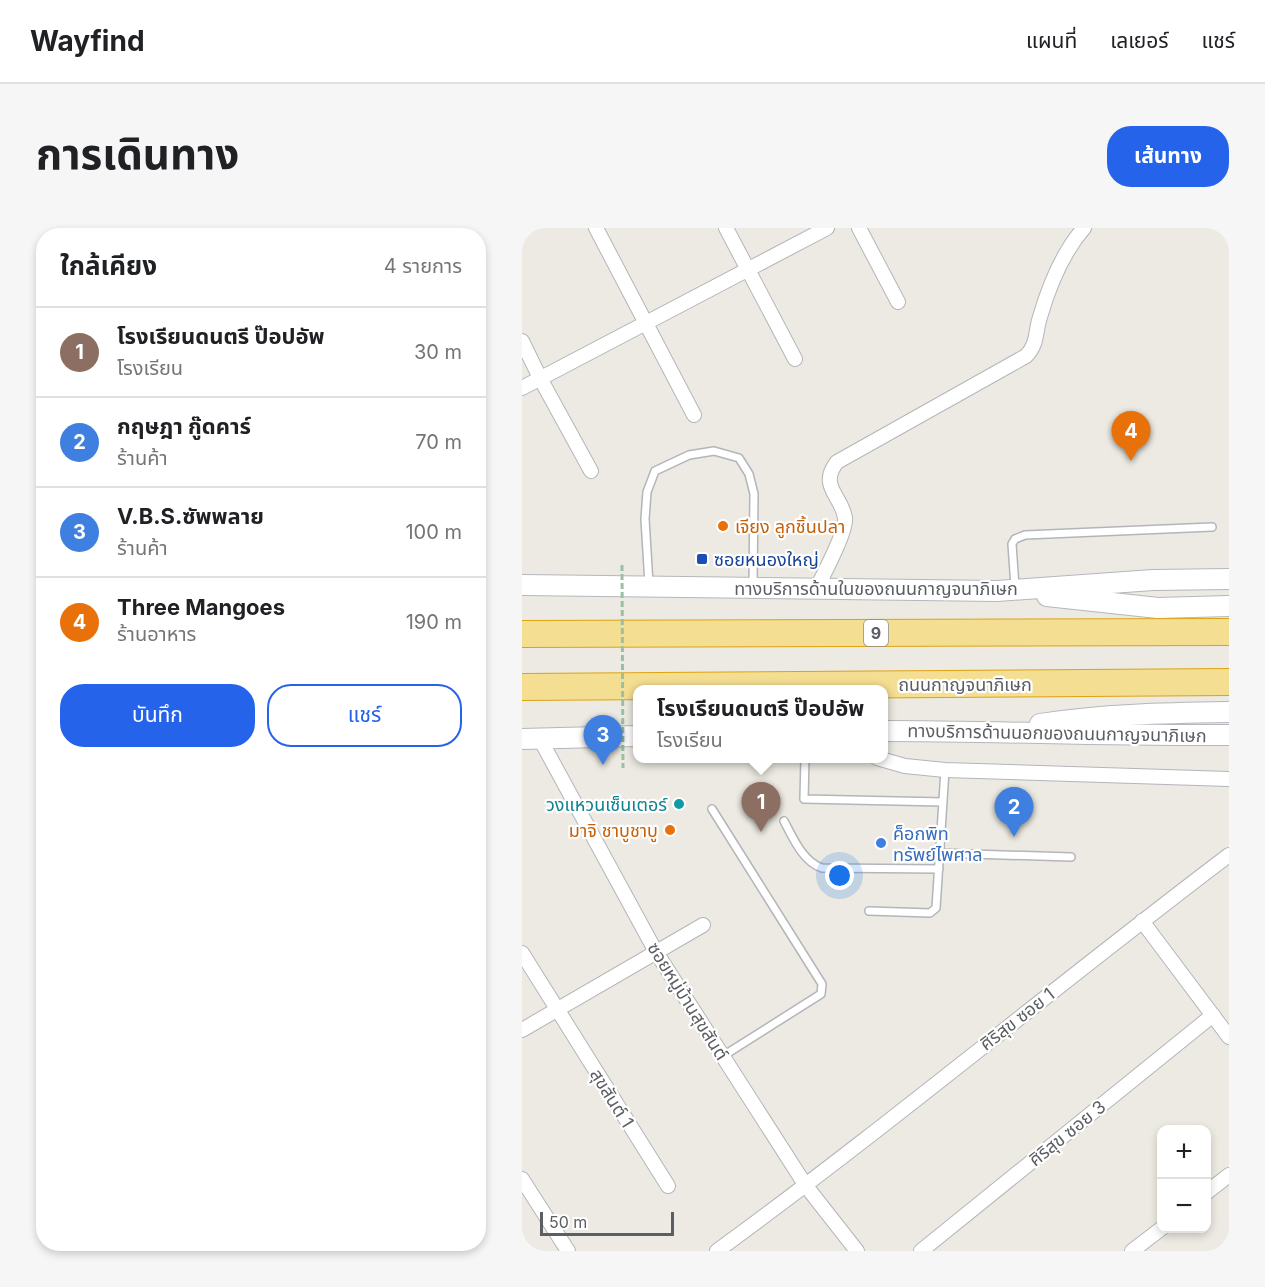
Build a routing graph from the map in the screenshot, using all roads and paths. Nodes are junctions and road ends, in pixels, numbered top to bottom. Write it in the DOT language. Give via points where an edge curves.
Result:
graph roads {
  1 [pos="596,228"];
  2 [pos="726,228"];
  3 [pos="827,228"];
  4 [pos="859,228"];
  5 [pos="1084,228"];
  6 [pos="748,270"];
  7 [pos="898,302"];
  8 [pos="645,323"];
  9 [pos="522,341"];
  10 [pos="795,358"];
  11 [pos="540,378"];
  12 [pos="522,388"];
  13 [pos="694,415"];
  14 [pos="591,471"];
  15 [pos="1212,527"];
  16 [pos="622,565"];
  17 [pos="1229,579"];
  18 [pos="522,585"];
  19 [pos="649,587"];
  20 [pos="753,588"];
  21 [pos="817,588"];
  22 [pos="1006,590"];
  23 [pos="1229,606"];
  24 [pos="1229,632"];
  25 [pos="522,634"];
  26 [pos="1229,682"];
  27 [pos="805,685"];
  28 [pos="633,686"];
  29 [pos="522,687"];
  30 [pos="1229,712"];
  31 [pos="888,731"];
  32 [pos="990,731"];
  33 [pos="1229,735"];
  34 [pos="633,736"];
  35 [pos="531,739"];
  36 [pos="888,762"];
  37 [pos="805,763"];
  38 [pos="623,768"];
  39 [pos="945,770"];
  40 [pos="1229,779"];
  41 [pos="943,802"];
  42 [pos="712,809"];
  43 [pos="784,821"];
  44 [pos="940,853"];
  45 [pos="1229,855"];
  46 [pos="1071,857"];
  47 [pos="939,869"];
  48 [pos="869,911"];
  49 [pos="1142,921"];
  50 [pos="703,924"];
  51 [pos="656,952"];
  52 [pos="522,953"];
  53 [pos="557,1009"];
  54 [pos="1213,1015"];
  55 [pos="522,1030"];
  56 [pos="1229,1036"];
  57 [pos="723,1056"];
  58 [pos="1229,1175"];
  59 [pos="522,1179"];
  60 [pos="668,1186"];
  61 [pos="806,1186"];
  62 [pos="1211,1189"];
  63 [pos="1157,1231"];
  64 [pos="568,1251"];
  65 [pos="717,1251"];
  66 [pos="857,1251"];
  67 [pos="921,1251"];
  68 [pos="1132,1251"];
  1 -- 8 [label="street"];
  2 -- 6 [label="street"];
  3 -- 6 [label="street"];
  4 -- 7 [label="street"];
  5 -- 21 [label="street" via="1056,274 1039,318 1033,349 1026,356 837,462 831,469 830,486 846,522"];
  6 -- 8 [label="street"];
  6 -- 10 [label="street"];
  8 -- 11 [label="street"];
  8 -- 13 [label="street"];
  9 -- 11 [label="street"];
  11 -- 12 [label="street"];
  11 -- 14 [label="street"];
  15 -- 22 [label="lane" via="1024,535 1012,544"];
  16 -- 38 [label="path, bridge"];
  17 -- 22 [label="main road, ทางบริการด้านในของถนนกาญจนาภิเษก"];
  18 -- 19 [label="main road, ทางบริการด้านในของถนนกาญจนาภิเษก"];
  19 -- 20 [label="main road, ทางบริการด้านในของถนนกาญจนาภิเษก"];
  19 -- 20 [label="lane" via="646,492 655,471 689,455 714,451 739,458 749,474 754,494"];
  20 -- 21 [label="main road, ทางบริการด้านในของถนนกาญจนาภิเษก"];
  21 -- 22 [label="main road, ทางบริการด้านในของถนนกาญจนาภิเษก"];
  22 -- 23 [label="main road" via="1158,608"];
  24 -- 25 [label="highway, 9"];
  26 -- 27 [label="highway, ถนนกาญจนาภิเษก"];
  28 -- 29 [label="highway, ถนนกาญจนาภิเษก"];
  30 -- 32 [label="main road" via="1071,719"];
  31 -- 32 [label="main road, ทางบริการด้านนอกของถนนกาญจนาภิเษก"];
  32 -- 33 [label="main road, ทางบริการด้านนอกของถนนกาญจนาภิเษก"];
  34 -- 35 [label="main road"];
  35 -- 51 [label="street, ซอยหมู่บ้านสุขสันต์"];
  36 -- 39 [label="street"];
  37 -- 41 [label="lane" via="804,799"];
  39 -- 40 [label="street"];
  39 -- 41 [label="lane"];
  41 -- 44 [label="lane"];
  42 -- 57 [label="lane" via="822,984 821,994"];
  43 -- 47 [label="lane" via="799,849 814,866"];
  44 -- 46 [label="lane"];
  44 -- 47 [label="lane"];
  45 -- 49 [label="street, ศิริสุข ซอย 1"];
  47 -- 48 [label="lane" via="938,900 930,913"];
  49 -- 54 [label="street"];
  49 -- 61 [label="street, ศิริสุข ซอย 1"];
  50 -- 51 [label="street"];
  51 -- 53 [label="street"];
  51 -- 57 [label="street, ซอยหมู่บ้านสุขสันต์"];
  52 -- 53 [label="street, สุขสันต์ 1"];
  53 -- 55 [label="street"];
  53 -- 60 [label="street, สุขสันต์ 1"];
  54 -- 56 [label="street"];
  54 -- 67 [label="street, ศิริสุข ซอย 3"];
  57 -- 61 [label="street, ซอยหมู่บ้านสุขสันต์"];
  58 -- 62 [label="street"];
  59 -- 64 [label="street"];
  61 -- 65 [label="street, ศิริสุข ซอย 1"];
  61 -- 66 [label="street, ซอยหมู่บ้านสุขสันต์"];
  63 -- 68 [label="street"];
}
